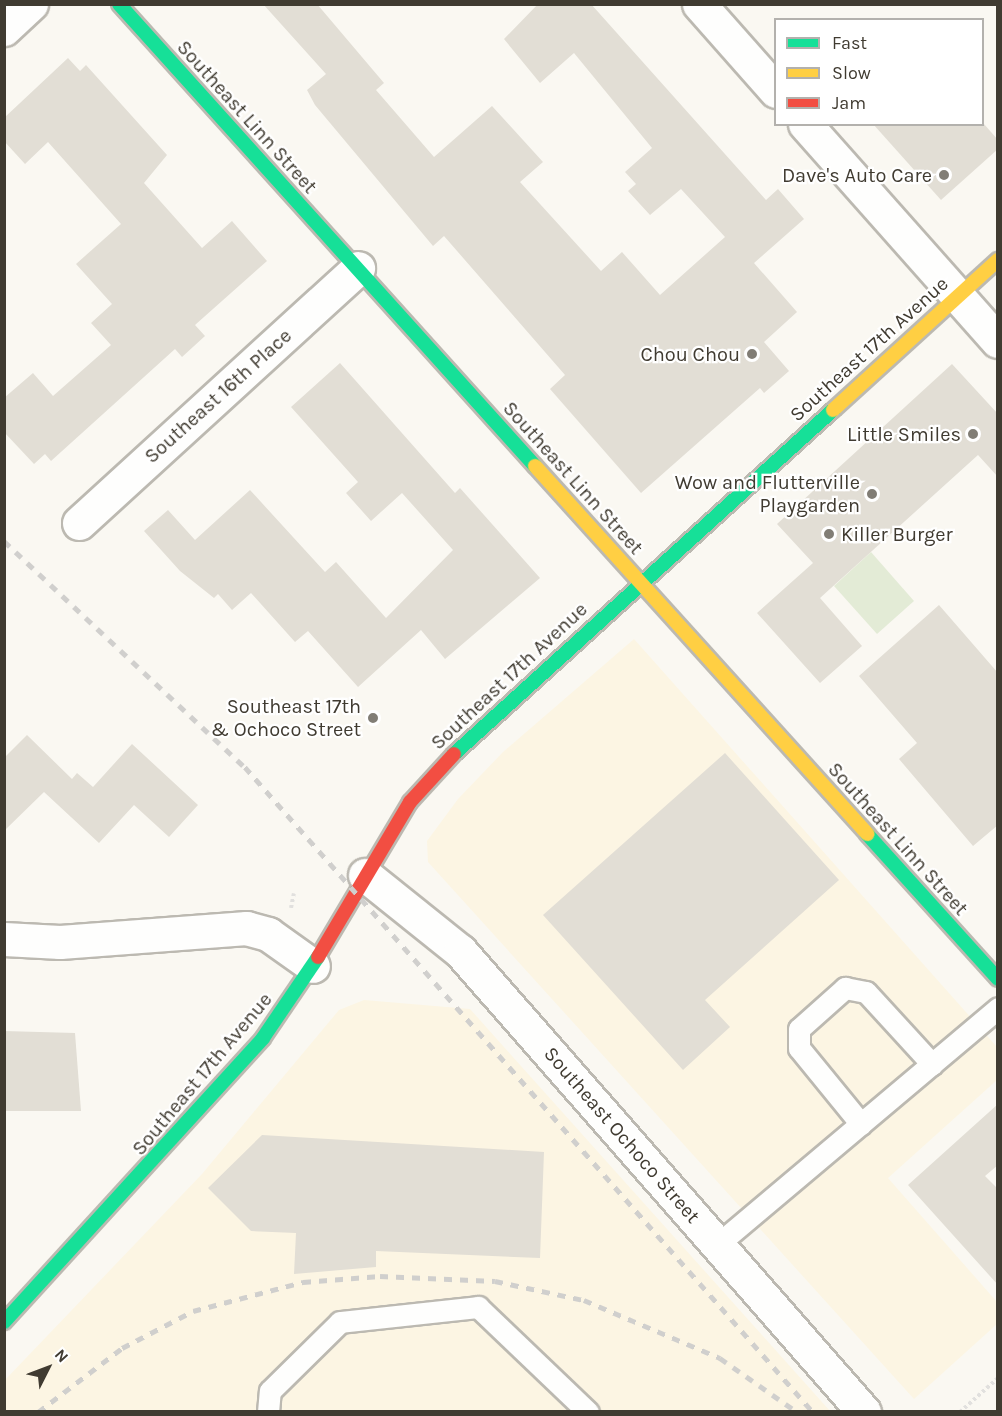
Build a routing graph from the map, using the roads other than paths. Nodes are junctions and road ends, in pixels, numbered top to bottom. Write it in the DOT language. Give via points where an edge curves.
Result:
graph roads {
  1 [pos="31,4"];
  2 [pos="119,4"];
  3 [pos="699,4"];
  4 [pos="4,29"];
  5 [pos="774,89"];
  6 [pos="808,126"];
  7 [pos="998,260"];
  8 [pos="358,268"];
  9 [pos="957,296"];
  10 [pos="998,341"];
  11 [pos="79,524"];
  12 [pos="639,582"];
  13 [pos="365,875"];
  14 [pos="4,939"];
  15 [pos="313,966"];
  16 [pos="998,979"];
  17 [pos="998,1008"];
  18 [pos="932,1064"];
  19 [pos="861,1124"];
  20 [pos="718,1244"];
  21 [pos="4,1322"];
  22 [pos="268,1412"];
  23 [pos="588,1412"];
  24 [pos="864,1412"];
  1 -- 4 [label="street"];
  2 -- 8 [label="main road, Southeast Linn Street"];
  3 -- 5 [label="street"];
  6 -- 9 [label="street"];
  7 -- 9 [label="main road, Southeast 17th Avenue"];
  8 -- 11 [label="street, Southeast 16th Place"];
  8 -- 12 [label="main road, Southeast Linn Street"];
  9 -- 10 [label="street"];
  9 -- 12 [label="main road, Southeast 17th Avenue"];
  12 -- 13 [label="main road, Southeast 17th Avenue" via="448,759 410,802"];
  12 -- 16 [label="main road, Southeast Linn Street"];
  13 -- 15 [label="main road, Southeast 17th Avenue"];
  13 -- 20 [label="street, Southeast Ochoco Street" via="460,951"];
  14 -- 15 [label="street" via="60,942 246,928 277,939"];
  15 -- 21 [label="main road, Southeast 17th Avenue" via="264,1038"];
  17 -- 18 [label="lane"];
  18 -- 19 [label="lane"];
  18 -- 19 [label="lane" via="866,992 845,988 799,1029 799,1048"];
  19 -- 20 [label="lane"];
  20 -- 24 [label="street, Southeast Ochoco Street"];
  22 -- 23 [label="lane" via="270,1390 340,1322 478,1307"];
}
